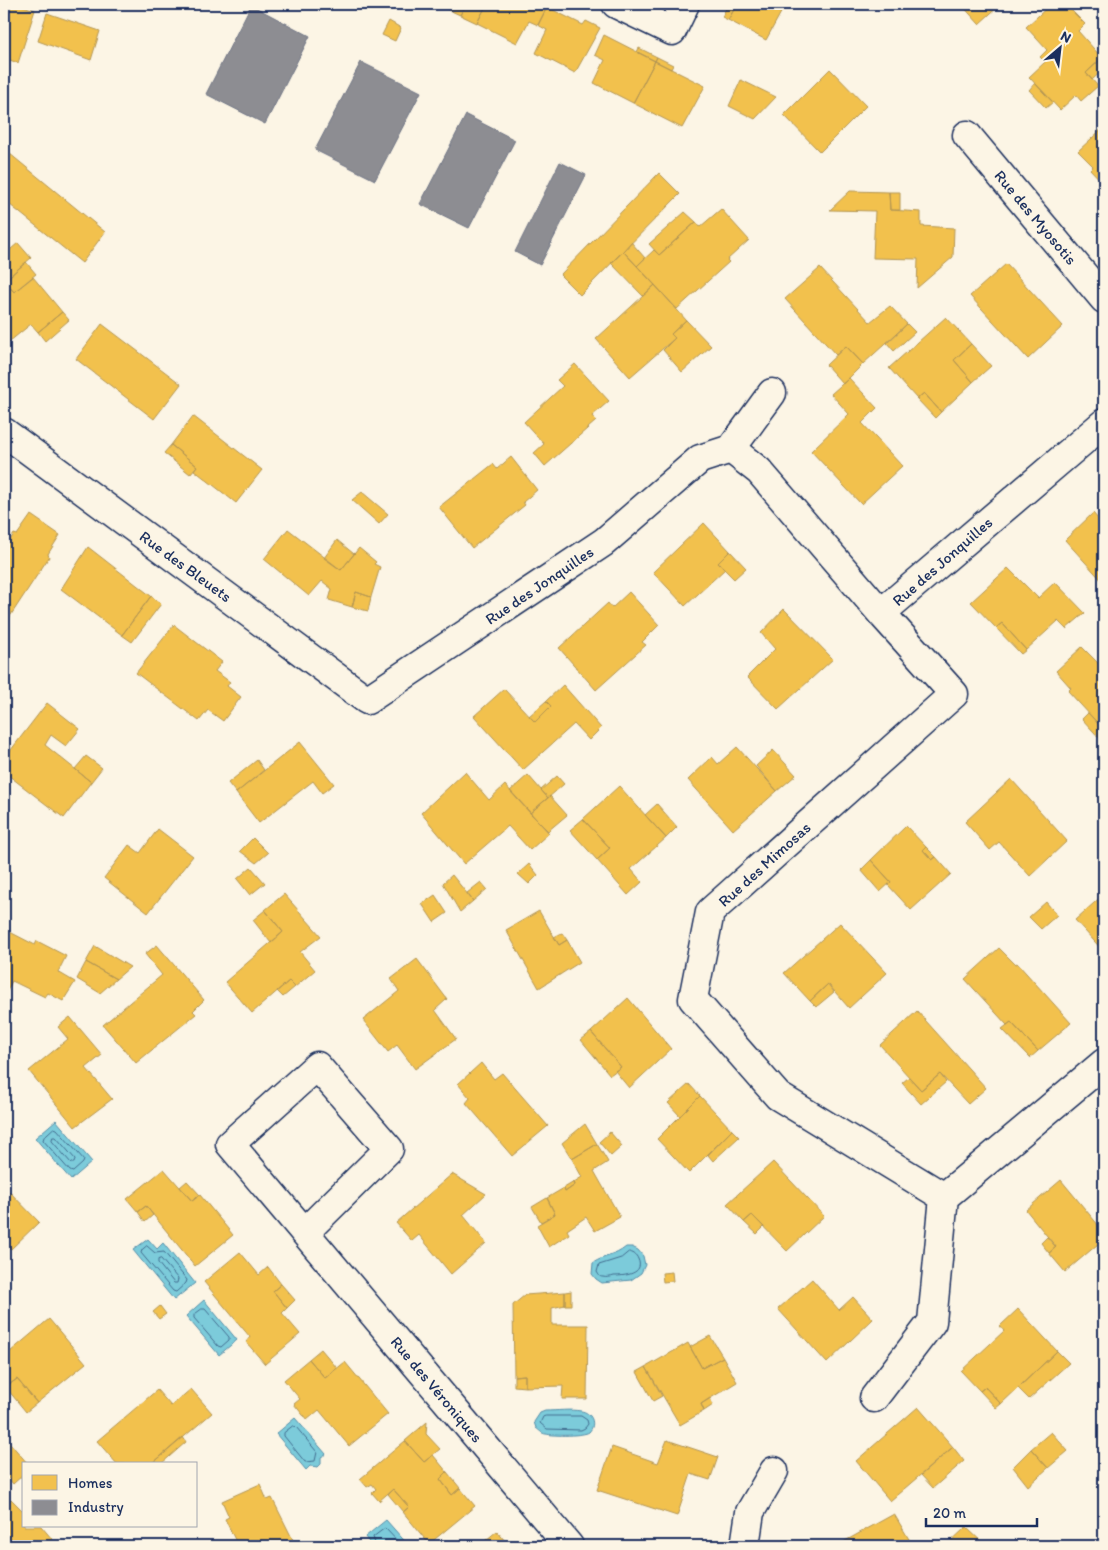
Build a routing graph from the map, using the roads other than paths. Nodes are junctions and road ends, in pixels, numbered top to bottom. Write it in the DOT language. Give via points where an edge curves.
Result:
graph roads {
  1 [pos="616,4"];
  2 [pos="685,4"];
  3 [pos="967,135"];
  4 [pos="1104,298"];
  5 [pos="772,393"];
  6 [pos="1104,422"];
  7 [pos="4,432"];
  8 [pos="731,449"];
  9 [pos="882,613"];
  10 [pos="367,700"];
  11 [pos="1104,1063"];
  12 [pos="944,1197"];
  13 [pos="305,1232"];
  14 [pos="874,1398"];
  15 [pos="774,1471"];
  16 [pos="569,1546"];
  17 [pos="745,1546"];
  1 -- 2 [label="street" via="672,31"];
  3 -- 4 [label="street, Rue des Myosotis"];
  5 -- 8 [label="street"];
  6 -- 9 [label="street, Rue des Jonquilles"];
  7 -- 10 [label="street, Rue des Bleuets"];
  8 -- 9 [label="street, Rue des Jonquilles" via="758,471"];
  8 -- 10 [label="street, Rue des Jonquilles" via="700,459 604,542"];
  9 -- 12 [label="street, Rue des Mimosas" via="954,694 710,912 693,999 778,1096"];
  11 -- 12 [label="street"];
  12 -- 14 [label="street" via="932,1322"];
  13 -- 13 [label="street, Rue des Véroniques" via="230,1144 317,1066 389,1149"];
  13 -- 16 [label="street, Rue des Véroniques"];
  15 -- 17 [label="street" via="750,1512"];
}
